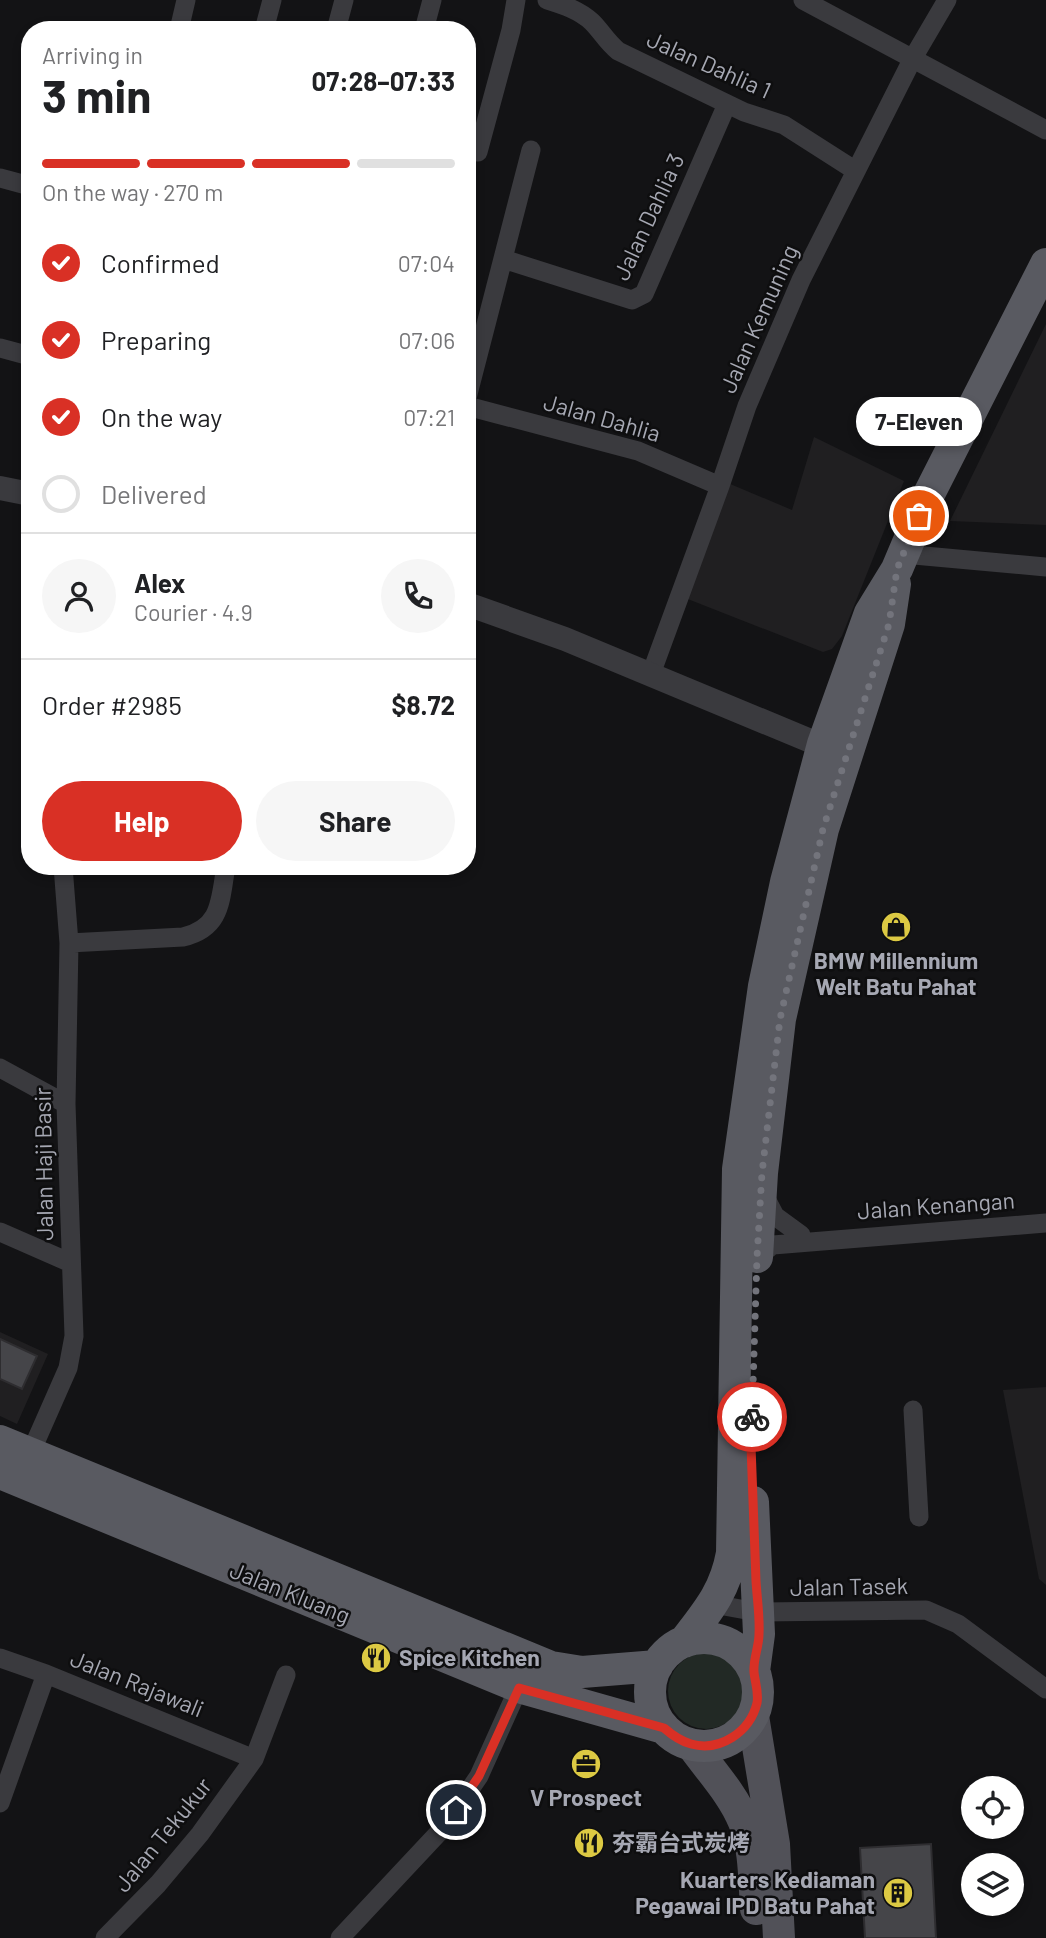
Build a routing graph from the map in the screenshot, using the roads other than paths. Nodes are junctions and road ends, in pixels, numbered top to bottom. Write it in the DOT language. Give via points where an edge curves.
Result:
graph roads {
  1 [pos="186,0"];
  2 [pos="272,0"];
  3 [pos="344,0"];
  4 [pos="432,0"];
  5 [pos="516,0"];
  6 [pos="547,0"];
  7 [pos="803,0"];
  8 [pos="947,0"];
  9 [pos="181,21"];
  10 [pos="266,21"];
  11 [pos="338,21"];
  12 [pos="426,21"];
  13 [pos="913,58"];
  14 [pos="727,104"];
  15 [pos="1046,130"];
  16 [pos="531,150"];
  17 [pos="478,152"];
  18 [pos="856,171"];
  19 [pos="0,178"];
  20 [pos="21,184"];
  21 [pos="503,259"];
  22 [pos="1046,264"];
  23 [pos="0,348"];
  24 [pos="21,354"];
  25 [pos="476,363"];
  26 [pos="476,408"];
  27 [pos="720,486"];
  28 [pos="0,488"];
  29 [pos="21,492"];
  30 [pos="900,562"];
  31 [pos="1046,567"];
  32 [pos="476,607"];
  33 [pos="651,674"];
  34 [pos="834,750"];
  35 [pos="64,875"];
  36 [pos="225,875"];
  37 [pos="69,943"];
  38 [pos="0,1068"];
  39 [pos="66,1104"];
  40 [pos="761,1189"];
  41 [pos="1046,1223"];
  42 [pos="0,1232"];
  43 [pos="801,1235"];
  44 [pos="829,1238"];
  45 [pos="751,1240"];
  46 [pos="71,1264"];
  47 [pos="913,1410"];
  48 [pos="0,1441"];
  49 [pos="31,1452"];
  50 [pos="0,1473"];
  51 [pos="919,1517"];
  52 [pos="117,1521"];
  53 [pos="713,1604"];
  54 [pos="757,1612"];
  55 [pos="684,1642"];
  56 [pos="0,1658"];
  57 [pos="657,1666"];
  58 [pos="754,1671"];
  59 [pos="46,1674"];
  60 [pos="286,1675"];
  61 [pos="519,1688"];
  62 [pos="1046,1689"];
  63 [pos="753,1716"];
  64 [pos="664,1728"];
  65 [pos="692,1745"];
  66 [pos="254,1759"];
  67 [pos="0,1803"];
  68 [pos="105,1938"];
  69 [pos="341,1938"];
  70 [pos="758,1938"];
  71 [pos="779,1938"];
  1 -- 9 [label="street"];
  2 -- 10 [label="street"];
  3 -- 11 [label="street"];
  4 -- 12 [label="street"];
  5 -- 17 [label="street"];
  6 -- 14 [label="street, Jalan Dahlia 1" via="577,11 618,51"];
  7 -- 13 [label="street"];
  8 -- 13 [label="street, Jalan Kemuning"];
  13 -- 15 [label="street"];
  13 -- 18 [label="street, Jalan Kemuning"];
  14 -- 18 [label="street, Jalan Dahlia 1" via="784,125"];
  14 -- 21 [label="street, Jalan Dahlia 3" via="644,294 632,300"];
  16 -- 21 [label="street"];
  18 -- 27 [label="street, Jalan Kemuning" via="795,293 747,406"];
  19 -- 20 [label="street"];
  21 -- 25 [label="street"];
  22 -- 30 [label="highway" via="927,498"];
  23 -- 24 [label="street"];
  26 -- 27 [label="street, Jalan Dahlia" via="638,451"];
  27 -- 33 [label="street, Jalan Kemuning"];
  28 -- 29 [label="street"];
  30 -- 31 [label="street"];
  30 -- 34 [label="highway" via="870,612"];
  32 -- 33 [label="street"];
  33 -- 34 [label="street"];
  34 -- 40 [label="highway" via="823,829 780,1019"];
  34 -- 45 [label="highway" via="786,882 764,986 738,1169"];
  35 -- 37 [label="street, Jalan Haji Basir"];
  36 -- 37 [label="street" via="219,910 197,934"];
  37 -- 39 [label="street, Jalan Haji Basir"];
  38 -- 39 [label="street"];
  39 -- 46 [label="street, Jalan Haji Basir"];
  40 -- 43 [label="street" via="775,1216"];
  40 -- 45 [label="highway"];
  41 -- 44 [label="street, Jalan Kenangan"];
  42 -- 46 [label="street"];
  43 -- 44 [label="street, Jalan Kenangan"];
  43 -- 45 [label="street, Jalan Kenangan"];
  44 -- 45 [label="street, Jalan Kenangan" via="773,1245"];
  45 -- 53 [label="highway" via="732,1553 729,1573"];
  45 -- 54 [label="highway"];
  46 -- 49 [label="street, Jalan Haji Basir" via="74,1336 68,1368"];
  47 -- 51 [label="street"];
  48 -- 49 [label="highway, Jalan Kluang"];
  49 -- 52 [label="highway" via="38,1474 102,1504"];
  49 -- 57 [label="highway, Jalan Kluang" via="551,1667 582,1672"];
  50 -- 52 [label="highway, Jalan Kluang"];
  52 -- 61 [label="highway, Jalan Kluang"];
  53 -- 54 [label="street, Jalan Tasek"];
  53 -- 55 [label="highway"];
  54 -- 58 [label="highway"];
  54 -- 62 [label="street, Jalan Tasek" via="926,1610 958,1623"];
  55 -- 57 [label="highway"];
  55 -- 58 [label="highway" via="716,1639 738,1651"];
  56 -- 59 [label="street, Jalan Rajawali"];
  57 -- 64 [label="highway" via="650,1698"];
  58 -- 63 [label="highway" via="757,1701"];
  59 -- 66 [label="street, Jalan Rajawali"];
  59 -- 67 [label="street"];
  60 -- 66 [label="street, Jalan Tekukur"];
  61 -- 64 [label="highway, Jalan Kluang"];
  61 -- 69 [label="street" via="479,1776 444,1827"];
  63 -- 65 [label="highway" via="745,1728 721,1744"];
  63 -- 71 [label="main road" via="774,1844"];
  64 -- 65 [label="highway"];
  65 -- 70 [label="main road" via="744,1821 750,1840"];
  66 -- 68 [label="street, Jalan Tekukur" via="158,1884"];
}
